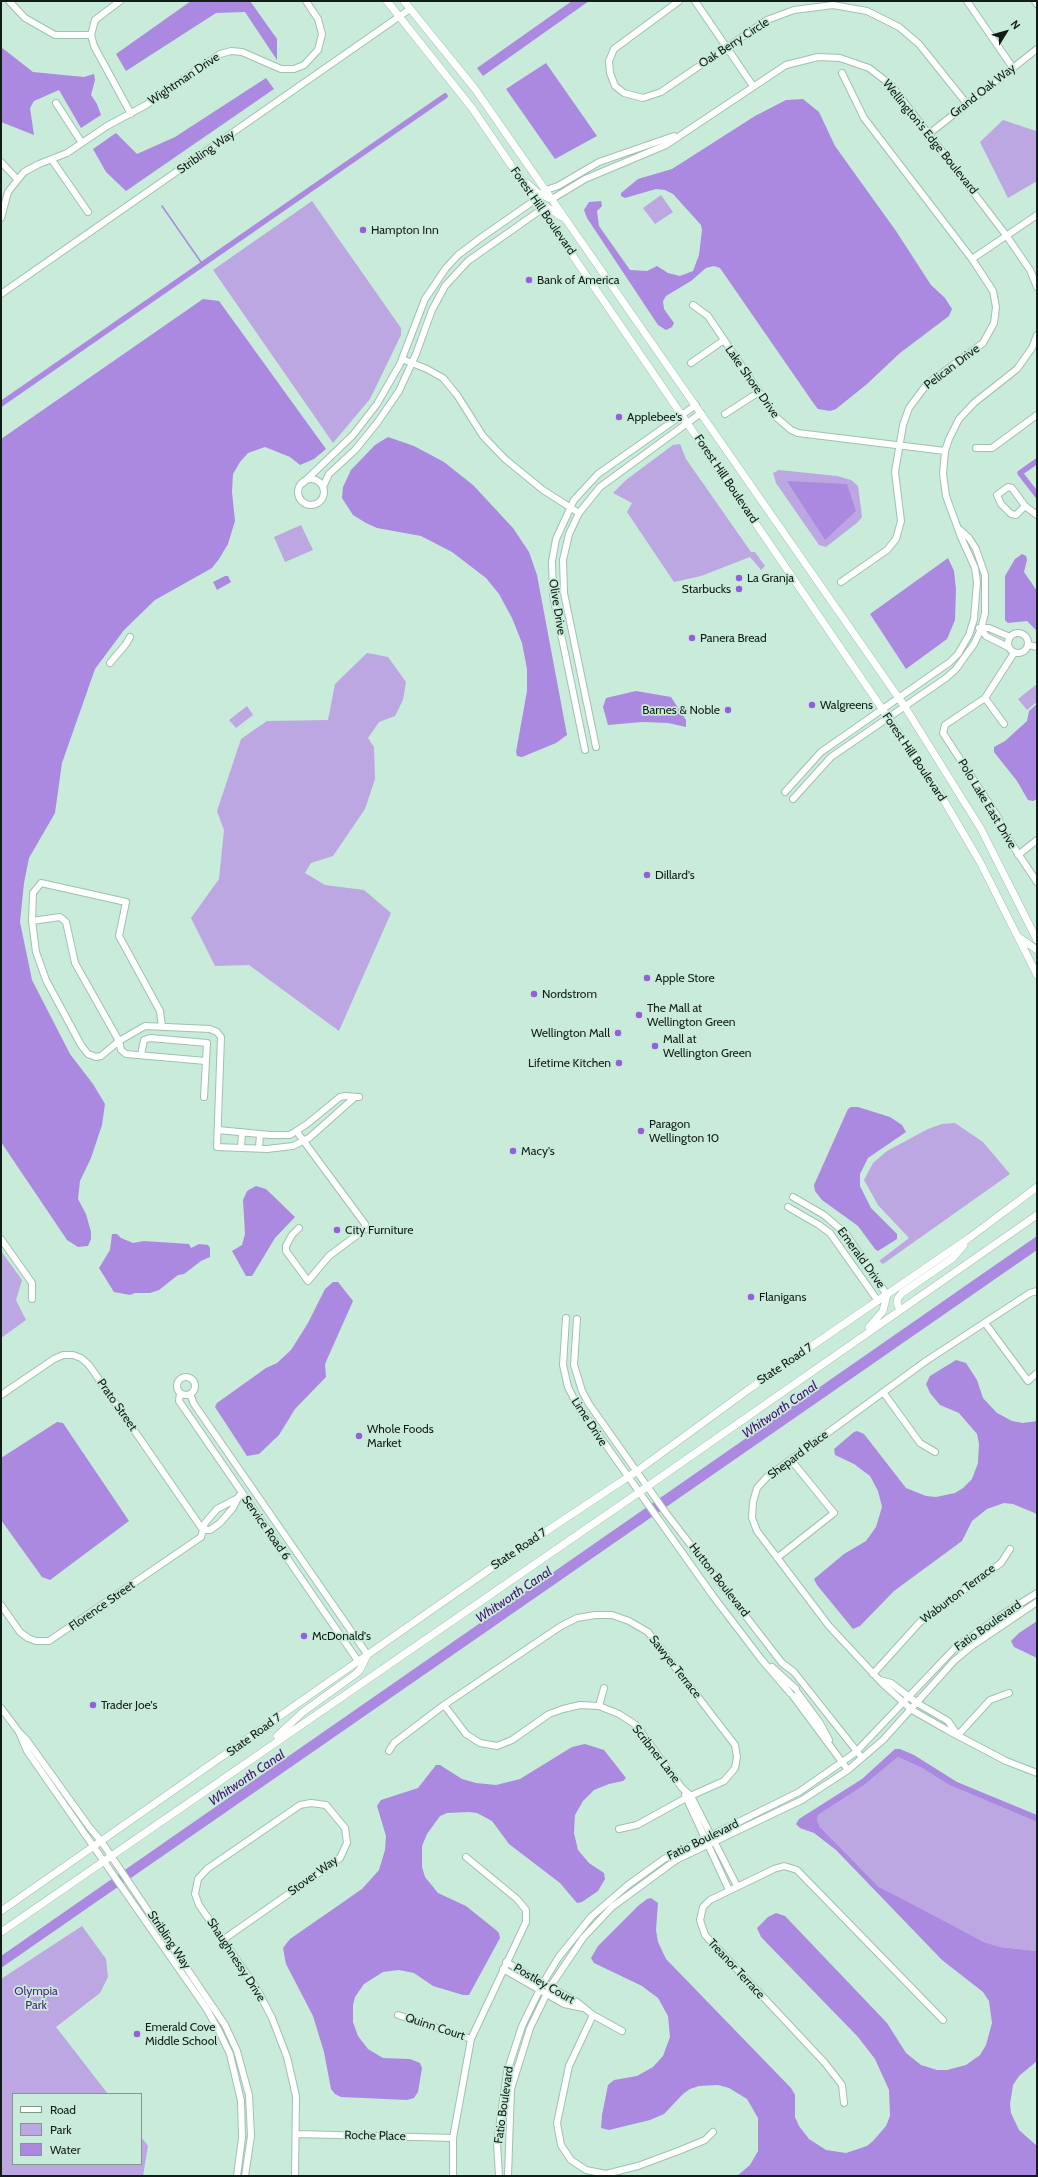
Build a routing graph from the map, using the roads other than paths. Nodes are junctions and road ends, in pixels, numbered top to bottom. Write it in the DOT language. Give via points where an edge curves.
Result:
graph roads {
  1 [pos="8,1"];
  2 [pos="120,1"];
  3 [pos="306,1"];
  4 [pos="387,1"];
  5 [pos="404,1"];
  6 [pos="679,1"];
  7 [pos="694,1"];
  8 [pos="967,1"];
  9 [pos="1035,1"];
  10 [pos="1037,4"];
  11 [pos="410,9"];
  12 [pos="399,17"];
  13 [pos="91,35"];
  14 [pos="726,48"];
  15 [pos="1037,49"];
  16 [pos="1013,68"];
  17 [pos="842,73"];
  18 [pos="753,86"];
  19 [pos="56,103"];
  20 [pos="967,104"];
  21 [pos="131,114"];
  22 [pos="930,133"];
  23 [pos="680,134"];
  24 [pos="82,143"];
  25 [pos="52,160"];
  26 [pos="1,162"];
  27 [pos="518,174"];
  28 [pos="17,179"];
  29 [pos="546,190"];
  30 [pos="552,199"];
  31 [pos="536,200"];
  32 [pos="542,210"];
  33 [pos="88,212"];
  34 [pos="1037,214"];
  35 [pos="1,218"];
  36 [pos="567,220"];
  37 [pos="1006,235"];
  38 [pos="972,259"];
  39 [pos="1037,287"];
  40 [pos="1,294"];
  41 [pos="693,304"];
  42 [pos="420,311"];
  43 [pos="430,315"];
  44 [pos="1037,335"];
  45 [pos="724,340"];
  46 [pos="402,359"];
  47 [pos="691,362"];
  48 [pos="412,363"];
  49 [pos="759,392"];
  50 [pos="696,405"];
  51 [pos="702,413"];
  52 [pos="682,414"];
  53 [pos="725,414"];
  54 [pos="1037,415"];
  55 [pos="688,422"];
  56 [pos="900,445"];
  57 [pos="976,448"];
  58 [pos="945,451"];
  59 [pos="303,483"];
  60 [pos="323,487"];
  61 [pos="1025,506"];
  62 [pos="570,507"];
  63 [pos="579,513"];
  64 [pos="1037,515"];
  65 [pos="959,529"];
  66 [pos="841,582"];
  67 [pos="972,626"];
  68 [pos="981,629"];
  69 [pos="130,637"];
  70 [pos="1010,637"];
  71 [pos="1029,645"];
  72 [pos="1008,647"];
  73 [pos="1037,647"];
  74 [pos="1014,653"];
  75 [pos="110,663"];
  76 [pos="898,698"];
  77 [pos="985,698"];
  78 [pos="905,707"];
  79 [pos="882,709"];
  80 [pos="888,718"];
  81 [pos="1004,724"];
  82 [pos="596,747"];
  83 [pos="586,750"];
  84 [pos="785,792"];
  85 [pos="793,799"];
  86 [pos="1037,840"];
  87 [pos="1018,855"];
  88 [pos="1037,882"];
  89 [pos="32,921"];
  90 [pos="1018,936"];
  91 [pos="1037,940"];
  92 [pos="1037,950"];
  93 [pos="1037,974"];
  94 [pos="162,1027"];
  95 [pos="119,1041"];
  96 [pos="141,1055"];
  97 [pos="206,1061"];
  98 [pos="204,1097"];
  99 [pos="218,1130"];
  100 [pos="242,1132"];
  101 [pos="297,1132"];
  102 [pos="260,1134"];
  103 [pos="303,1142"];
  104 [pos="241,1148"];
  105 [pos="259,1148"];
  106 [pos="1037,1187"];
  107 [pos="793,1197"];
  108 [pos="788,1206"];
  109 [pos="1037,1215"];
  110 [pos="299,1228"];
  111 [pos="969,1238"];
  112 [pos="1,1239"];
  113 [pos="1037,1291"];
  114 [pos="887,1295"];
  115 [pos="32,1299"];
  116 [pos="878,1302"];
  117 [pos="900,1310"];
  118 [pos="566,1318"];
  119 [pos="577,1320"];
  120 [pos="985,1323"];
  121 [pos="853,1342"];
  122 [pos="1037,1373"];
  123 [pos="883,1392"];
  124 [pos="180,1393"];
  125 [pos="190,1394"];
  126 [pos="1,1395"];
  127 [pos="934,1452"];
  128 [pos="791,1460"];
  129 [pos="637,1471"];
  130 [pos="628,1478"];
  131 [pos="647,1486"];
  132 [pos="638,1493"];
  133 [pos="240,1495"];
  134 [pos="203,1530"];
  135 [pos="1010,1550"];
  136 [pos="777,1558"];
  137 [pos="1037,1593"];
  138 [pos="1037,1602"];
  139 [pos="1,1605"];
  140 [pos="367,1654"];
  141 [pos="761,1659"];
  142 [pos="358,1661"];
  143 [pos="794,1672"];
  144 [pos="873,1674"];
  145 [pos="786,1679"];
  146 [pos="880,1680"];
  147 [pos="604,1688"];
  148 [pos="794,1693"];
  149 [pos="1009,1693"];
  150 [pos="909,1698"];
  151 [pos="904,1703"];
  152 [pos="917,1703"];
  153 [pos="444,1705"];
  154 [pos="599,1706"];
  155 [pos="1,1708"];
  156 [pos="912,1710"];
  157 [pos="829,1716"];
  158 [pos="820,1723"];
  159 [pos="18,1732"];
  160 [pos="958,1735"];
  161 [pos="265,1748"];
  162 [pos="833,1750"];
  163 [pos="389,1751"];
  164 [pos="856,1752"];
  165 [pos="862,1758"];
  166 [pos="842,1762"];
  167 [pos="848,1770"];
  168 [pos="1037,1773"];
  169 [pos="689,1797"];
  170 [pos="311,1803"];
  171 [pos="619,1829"];
  172 [pos="711,1835"];
  173 [pos="704,1838"];
  174 [pos="101,1841"];
  175 [pos="715,1842"];
  176 [pos="94,1846"];
  177 [pos="708,1846"];
  178 [pos="111,1855"];
  179 [pos="466,1857"];
  180 [pos="104,1860"];
  181 [pos="737,1886"];
  182 [pos="729,1890"];
  183 [pos="1,1911"];
  184 [pos="1,1932"];
  185 [pos="224,1939"];
  186 [pos="506,1962"];
  187 [pos="502,1969"];
  188 [pos="543,1983"];
  189 [pos="550,1987"];
  190 [pos="540,1990"];
  191 [pos="546,1994"];
  192 [pos="583,2008"];
  193 [pos="398,2015"];
  194 [pos="593,2015"];
  195 [pos="943,2020"];
  196 [pos="622,2031"];
  197 [pos="471,2039"];
  198 [pos="844,2103"];
  199 [pos="713,2132"];
  200 [pos="297,2134"];
  201 [pos="453,2138"];
  202 [pos="237,2176"];
  203 [pos="245,2176"];
  204 [pos="295,2176"];
  205 [pos="453,2176"];
  206 [pos="499,2176"];
  207 [pos="508,2176"];
  1 -- 13 [label="street" via="25,18 55,35"];
  2 -- 13 [label="street" via="96,20"];
  3 -- 21 [label="street, Wightman Drive" via="318,18 322,34 318,50 304,65 294,69 282,69 242,52 224,52"];
  4 -- 12 [label="main road, Forest Hill Boulevard"];
  5 -- 11 [label="main road, Forest Hill Boulevard"];
  6 -- 14 [label="street, Oak Berry Circle" via="614,49 609,61 610,73 619,90 636,98 662,92"];
  7 -- 14 [label="street"];
  8 -- 16 [label="street"];
  9 -- 10 [label="street"];
  11 -- 12 [label="street, Stribling Way"];
  11 -- 29 [label="main road, Forest Hill Boulevard" via="475,89"];
  12 -- 27 [label="main road, Forest Hill Boulevard" via="463,96"];
  12 -- 40 [label="street, Stribling Way"];
  13 -- 21 [label="street" via="94,46"];
  14 -- 18 [label="street"];
  14 -- 20 [label="street, Oak Berry Circle" via="767,20 794,10 821,5 854,8 877,15 910,35"];
  15 -- 16 [label="street, Grand Oak Way"];
  16 -- 20 [label="street, Grand Oak Way"];
  17 -- 38 [label="street, Pelican Drive" via="864,118"];
  18 -- 22 [label="street, Wellington's Edge Boulevard" via="786,65 802,60 830,57 850,60 869,68 886,80"];
  18 -- 23 [label="street, Wellington's Edge Boulevard"];
  19 -- 24 [label="street"];
  20 -- 22 [label="street, Grand Oak Way"];
  21 -- 24 [label="street, Wightman Drive"];
  22 -- 37 [label="street, Wellington's Edge Boulevard"];
  23 -- 29 [label="street, Wellington's Edge Boulevard" via="599,162 558,186"];
  23 -- 30 [label="street, Wellington's Edge Boulevard" via="666,145 586,179"];
  24 -- 25 [label="street, Wightman Drive" via="64,156"];
  25 -- 28 [label="street, Wightman Drive" via="32,168"];
  25 -- 33 [label="street"];
  26 -- 28 [label="street"];
  27 -- 30 [label="main road" via="538,193"];
  27 -- 31 [label="main road, Forest Hill Boulevard"];
  28 -- 35 [label="street" via="8,192"];
  29 -- 30 [label="main road, Forest Hill Boulevard"];
  30 -- 36 [label="main road, Forest Hill Boulevard"];
  31 -- 32 [label="main road, Forest Hill Boulevard"];
  31 -- 36 [label="main road" via="549,206"];
  31 -- 42 [label="street" via="458,255 434,284"];
  32 -- 43 [label="street" via="468,261 445,286"];
  32 -- 52 [label="main road, Forest Hill Boulevard"];
  34 -- 37 [label="street"];
  36 -- 50 [label="main road, Forest Hill Boulevard"];
  37 -- 38 [label="street"];
  37 -- 39 [label="street, Wellington's Edge Boulevard" via="1030,270"];
  38 -- 56 [label="street, Pelican Drive" via="993,291 996,315 993,327 983,343 917,394 905,416"];
  41 -- 45 [label="street, Lake Shore Drive" via="708,316"];
  42 -- 43 [label="street"];
  42 -- 46 [label="street"];
  43 -- 48 [label="street"];
  44 -- 58 [label="street" via="1032,348 1017,369 974,403 959,419"];
  45 -- 47 [label="street"];
  45 -- 49 [label="street, Lake Shore Drive"];
  46 -- 48 [label="street"];
  46 -- 59 [label="street" via="367,419"];
  48 -- 60 [label="street" via="381,417 355,450 329,474"];
  48 -- 62 [label="street" via="442,378 483,436 505,459 537,486"];
  49 -- 53 [label="street"];
  49 -- 56 [label="street, Lake Shore Drive" via="780,422 798,433"];
  50 -- 51 [label="main road, Forest Hill Boulevard"];
  50 -- 52 [label="street, Olive Drive"];
  51 -- 55 [label="street, Olive Drive"];
  51 -- 76 [label="main road, Forest Hill Boulevard"];
  52 -- 55 [label="main road, Forest Hill Boulevard"];
  52 -- 62 [label="street, Olive Drive" via="603,470 584,488"];
  54 -- 57 [label="street" via="992,448"];
  55 -- 63 [label="street, Olive Drive" via="600,486"];
  55 -- 79 [label="main road, Forest Hill Boulevard"];
  56 -- 58 [label="street, Lake Shore Drive"];
  56 -- 66 [label="street, Pelican Drive" via="895,472 901,520 896,539 887,550"];
  58 -- 65 [label="street" via="943,474 946,496"];
  59 -- 60 [label="street" via="312,480"];
  59 -- 60 [label="street" via="299,491 300,498 311,505 318,504 322,499"];
  61 -- 61 [label="street" via="1016,515 1011,514 997,495 1008,487 1012,488"];
  61 -- 64 [label="street"];
  62 -- 63 [label="street"];
  62 -- 83 [label="street, Olive Drive" via="556,539 552,583"];
  63 -- 82 [label="street, Olive Drive" via="564,551 563,581"];
  65 -- 67 [label="street" via="975,568 977,582"];
  65 -- 68 [label="street" via="976,549 985,575 986,606"];
  67 -- 68 [label="street"];
  67 -- 76 [label="street" via="958,654 950,662"];
  68 -- 70 [label="street" via="989,628"];
  68 -- 72 [label="street" via="986,636"];
  68 -- 78 [label="street" via="974,644 956,669"];
  69 -- 75 [label="street"];
  70 -- 71 [label="street" via="1016,633 1022,634 1028,638"];
  70 -- 72 [label="street"];
  71 -- 73 [label="street"];
  71 -- 74 [label="street" via="1023,653"];
  72 -- 74 [label="street"];
  74 -- 77 [label="street, Polo Lake East Drive"];
  76 -- 78 [label="main road, Forest Hill Boulevard"];
  76 -- 79 [label="street"];
  77 -- 81 [label="street"];
  77 -- 87 [label="street, Polo Lake East Drive" via="945,725 943,733 999,819 1001,828"];
  78 -- 80 [label="street"];
  78 -- 91 [label="main road, Forest Hill Boulevard" via="981,829"];
  79 -- 80 [label="main road, Forest Hill Boulevard"];
  79 -- 84 [label="street" via="821,752"];
  80 -- 85 [label="street" via="831,758"];
  80 -- 90 [label="main road, Forest Hill Boulevard" via="950,809"];
  86 -- 87 [label="street"];
  87 -- 88 [label="street, Polo Lake East Drive"];
  89 -- 94 [label="street" via="33,893 41,883 126,902 119,936 160,1011"];
  89 -- 95 [label="street" via="60,917 66,922 75,963"];
  89 -- 95 [label="street" via="36,952 46,980 81,1045 88,1054 96,1057 110,1050"];
  90 -- 92 [label="main road"];
  90 -- 93 [label="main road, Forest Hill Boulevard"];
  94 -- 95 [label="street" via="145,1026"];
  94 -- 99 [label="street" via="210,1030 217,1032 221,1037"];
  95 -- 96 [label="street" via="126,1054"];
  96 -- 97 [label="street"];
  96 -- 97 [label="street" via="144,1040 150,1038 207,1043"];
  97 -- 98 [label="street"];
  99 -- 100 [label="street"];
  99 -- 104 [label="street" via="217,1147"];
  100 -- 102 [label="street"];
  100 -- 104 [label="street"];
  101 -- 102 [label="street" via="281,1136"];
  101 -- 103 [label="street"];
  101 -- 103 [label="street" via="340,1097 357,1097"];
  102 -- 105 [label="street"];
  103 -- 105 [label="street" via="282,1148"];
  103 -- 110 [label="street" via="365,1224 365,1229 329,1256 308,1281 286,1251 292,1235"];
  104 -- 105 [label="street"];
  106 -- 111 [label="main road, State Road 7"];
  107 -- 114 [label="street, Emerald Drive" via="824,1215 846,1234"];
  108 -- 116 [label="street, Emerald Drive" via="830,1233"];
  109 -- 117 [label="main road, State Road 7"];
  111 -- 114 [label="main road, State Road 7"];
  111 -- 117 [label="main road" via="953,1258 902,1293 897,1304"];
  112 -- 115 [label="street" via="32,1283"];
  113 -- 120 [label="street, Shepard Place"];
  114 -- 116 [label="main road, State Road 7"];
  114 -- 121 [label="main road" via="883,1311 878,1318"];
  116 -- 129 [label="main road, State Road 7" via="752,1387"];
  117 -- 121 [label="main road, State Road 7"];
  118 -- 130 [label="street, Lime Drive" via="563,1365 568,1387 584,1416"];
  119 -- 129 [label="street, Lime Drive" via="574,1365 582,1391"];
  120 -- 122 [label="street" via="1028,1381"];
  120 -- 123 [label="street, Shepard Place" via="926,1360"];
  121 -- 131 [label="main road, State Road 7"];
  123 -- 127 [label="street" via="920,1443"];
  123 -- 128 [label="street, Shepard Place"];
  124 -- 125 [label="street"];
  124 -- 125 [label="street" via="177,1385 184,1378 191,1380 194,1385"];
  124 -- 133 [label="street, Service Road 6" via="179,1402"];
  125 -- 140 [label="street, Service Road 6"];
  126 -- 134 [label="street, Prato Street" via="54,1359 63,1355 81,1358"];
  128 -- 136 [label="street, Shepard Place" via="767,1477 757,1488 753,1502 752,1518 757,1531"];
  128 -- 136 [label="street" via="834,1513"];
  129 -- 130 [label="main road, State Road 7"];
  129 -- 131 [label="street, Lime Drive"];
  130 -- 132 [label="street, Lime Drive"];
  130 -- 140 [label="main road, State Road 7"];
  131 -- 132 [label="main road, State Road 7"];
  131 -- 143 [label="street, Hutton Boulevard" via="782,1663"];
  132 -- 141 [label="street, Hutton Boulevard"];
  132 -- 161 [label="main road, State Road 7"];
  133 -- 134 [label="street, Florence Street" via="217,1509 204,1523"];
  133 -- 134 [label="street, Florence Street" via="220,1523 210,1530"];
  133 -- 142 [label="street, Service Road 6"];
  134 -- 139 [label="street, Florence Street" via="201,1537 49,1641 28,1638 20,1632"];
  135 -- 144 [label="street, Waburton Terrace" via="1001,1563 920,1622"];
  136 -- 144 [label="street, Shepard Place" via="829,1626"];
  137 -- 150 [label="street, Fatio Boulevard" via="954,1649"];
  138 -- 152 [label="street, Fatio Boulevard" via="972,1646 942,1674"];
  140 -- 142 [label="main road, State Road 7"];
  140 -- 161 [label="main road" via="357,1672 303,1712"];
  141 -- 145 [label="street, Hutton Boulevard"];
  141 -- 148 [label="street, Hutton Boulevard"];
  142 -- 174 [label="main road, State Road 7"];
  143 -- 145 [label="street"];
  143 -- 157 [label="street, Hutton Boulevard"];
  144 -- 146 [label="street, Shepard Place"];
  145 -- 148 [label="street, Hutton Boulevard"];
  146 -- 150 [label="street, Shepard Place" via="891,1683"];
  146 -- 151 [label="street, Shepard Place"];
  147 -- 154 [label="street"];
  148 -- 158 [label="street, Hutton Boulevard"];
  148 -- 162 [label="street, Hutton Boulevard"];
  149 -- 160 [label="street" via="990,1700"];
  150 -- 151 [label="street, Fatio Boulevard"];
  150 -- 152 [label="street, Shepard Place"];
  151 -- 156 [label="street, Shepard Place"];
  151 -- 164 [label="street, Fatio Boulevard"];
  152 -- 156 [label="street, Fatio Boulevard"];
  152 -- 160 [label="street, Shepard Place" via="948,1721"];
  153 -- 154 [label="street, Scribner Lane" via="466,1734 480,1743 497,1746 512,1740 549,1714 580,1705"];
  153 -- 163 [label="street, Sawyer Terrace" via="394,1743"];
  153 -- 169 [label="street, Sawyer Terrace" via="561,1626 577,1618 612,1615 629,1621 648,1632 735,1745 738,1757 735,1768 724,1781"];
  154 -- 169 [label="street, Scribner Lane" via="619,1714 636,1725"];
  155 -- 159 [label="street, Stribling Way"];
  156 -- 160 [label="street, Shepard Place"];
  156 -- 165 [label="street, Fatio Boulevard"];
  157 -- 158 [label="street"];
  157 -- 164 [label="street, Hutton Boulevard"];
  158 -- 162 [label="street, Hutton Boulevard"];
  159 -- 174 [label="street, Stribling Way" via="26,1739"];
  159 -- 176 [label="street, Stribling Way" via="27,1751"];
  160 -- 168 [label="street, Shepard Place"];
  161 -- 178 [label="main road, State Road 7"];
  162 -- 166 [label="street, Hutton Boulevard"];
  164 -- 165 [label="street, Hutton Boulevard"];
  164 -- 166 [label="street, Fatio Boulevard"];
  165 -- 167 [label="street, Fatio Boulevard"];
  166 -- 167 [label="street, Hutton Boulevard"];
  166 -- 172 [label="street, Fatio Boulevard" via="799,1792"];
  167 -- 175 [label="street, Fatio Boulevard" via="802,1800"];
  169 -- 171 [label="street, Sawyer Terrace" via="637,1825"];
  169 -- 172 [label="street, Scribner Lane"];
  169 -- 173 [label="street, Scribner Lane"];
  170 -- 185 [label="street, Shaughnessy Drive" via="300,1805 207,1869 198,1879 195,1894 199,1905"];
  170 -- 185 [label="street, Stover Way" via="326,1805 345,1828 347,1843 340,1858"];
  172 -- 173 [label="street, Fatio Boulevard"];
  172 -- 175 [label="street, Scribner Lane"];
  173 -- 177 [label="street, Scribner Lane"];
  173 -- 188 [label="street, Fatio Boulevard" via="664,1859 628,1885 591,1917 558,1958"];
  174 -- 176 [label="main road, State Road 7"];
  174 -- 178 [label="street, Stribling Way"];
  175 -- 177 [label="street, Fatio Boulevard"];
  175 -- 181 [label="street, Scribner Lane"];
  176 -- 180 [label="street, Stribling Way"];
  176 -- 183 [label="main road, State Road 7"];
  177 -- 182 [label="street, Scribner Lane"];
  177 -- 189 [label="street, Fatio Boulevard" via="676,1860 612,1907 583,1938"];
  178 -- 180 [label="main road, State Road 7"];
  178 -- 203 [label="street, Stribling Way" via="214,2005 237,2051 251,2115"];
  179 -- 186 [label="street" via="517,1899 526,1910 523,1931"];
  180 -- 184 [label="main road, State Road 7"];
  180 -- 202 [label="street, Stribling Way" via="206,2008 230,2054 243,2118"];
  181 -- 182 [label="street, Treanor Terrace"];
  181 -- 195 [label="street, Treanor Terrace" via="784,1866 797,1870"];
  182 -- 198 [label="street, Treanor Terrace" via="710,1900 703,1907 700,1920 705,1935 825,2063 842,2085"];
  185 -- 200 [label="street, Shaughnessy Drive" via="257,1989 272,2018 287,2057 296,2096"];
  186 -- 187 [label="street"];
  186 -- 188 [label="street, Postley Court"];
  187 -- 190 [label="street, Postley Court"];
  187 -- 197 [label="street"];
  188 -- 189 [label="street, Postley Court"];
  188 -- 190 [label="street, Fatio Boulevard"];
  189 -- 191 [label="street, Fatio Boulevard"];
  189 -- 192 [label="street, Postley Court"];
  190 -- 191 [label="street, Postley Court"];
  190 -- 206 [label="street, Fatio Boulevard" via="522,2026 507,2072 497,2143"];
  191 -- 192 [label="street, Postley Court" via="564,2004"];
  191 -- 207 [label="street, Fatio Boulevard" via="530,2028 511,2089"];
  192 -- 194 [label="street, Postley Court"];
  193 -- 197 [label="street, Quinn Court"];
  194 -- 196 [label="street, Postley Court"];
  194 -- 199 [label="street" via="569,2066 559,2113 558,2136 571,2160 586,2170 612,2173 681,2150 705,2140"];
  197 -- 201 [label="street"];
  200 -- 201 [label="street, Roche Place"];
  200 -- 204 [label="street, Shaughnessy Drive"];
  201 -- 205 [label="street"];
}
